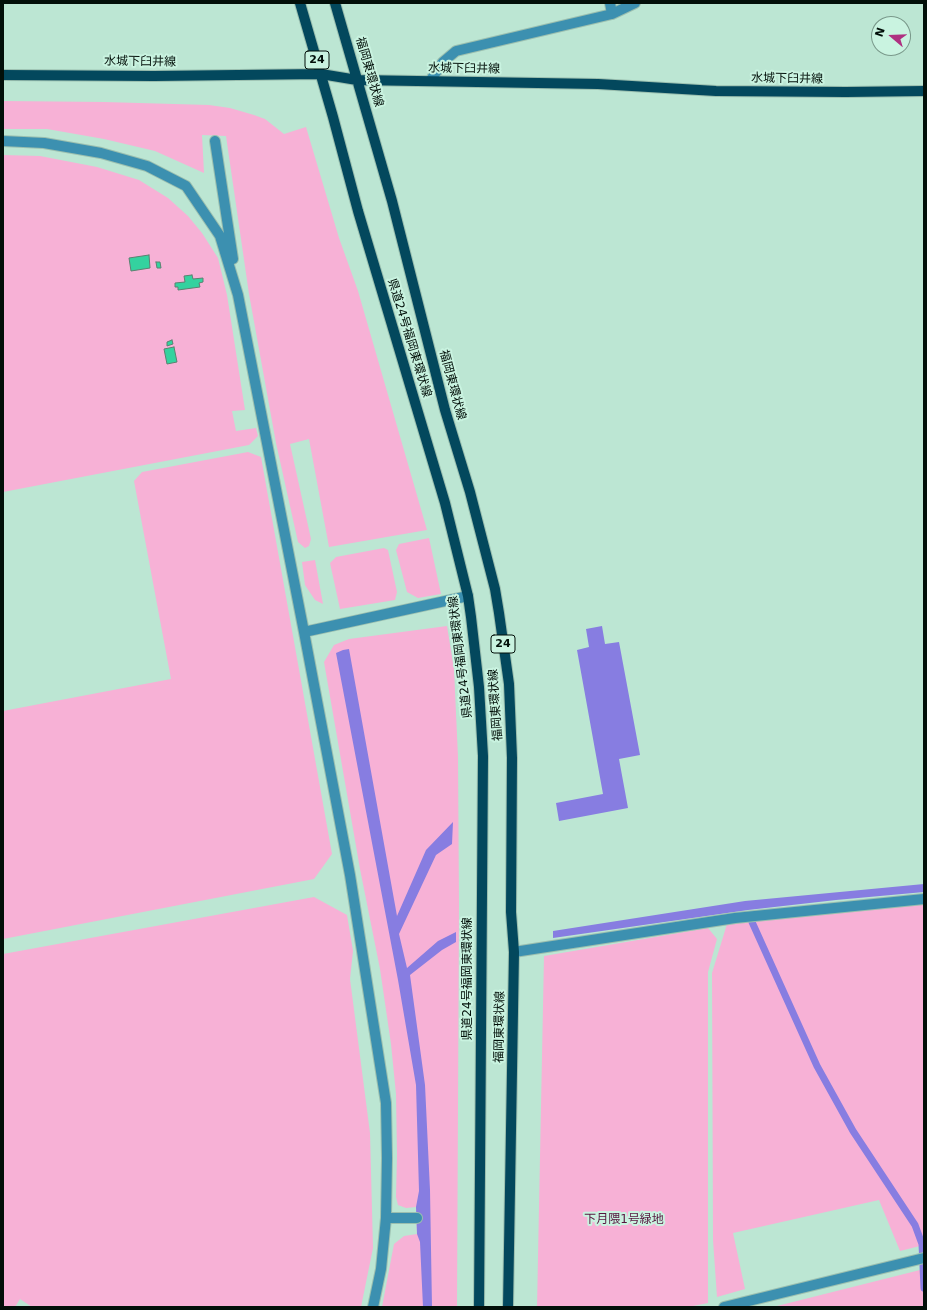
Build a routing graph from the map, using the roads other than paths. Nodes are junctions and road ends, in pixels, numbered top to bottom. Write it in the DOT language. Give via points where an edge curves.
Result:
graph roads {
  1 [pos="300,3"];
  2 [pos="335,3"];
  3 [pos="610,3"];
  4 [pos="636,3"];
  5 [pos="612,14"];
  6 [pos="321,74"];
  7 [pos="3,75"];
  8 [pos="357,80"];
  9 [pos="430,81"];
  10 [pos="924,92"];
  11 [pos="3,141"];
  12 [pos="215,141"];
  13 [pos="238,295"];
  14 [pos="468,596"];
  15 [pos="304,632"];
  16 [pos="924,899"];
  17 [pos="514,952"];
  18 [pos="386,1218"];
  19 [pos="417,1218"];
  20 [pos="924,1258"];
  21 [pos="373,1307"];
  22 [pos="479,1307"];
  23 [pos="508,1307"];
  24 [pos="724,1307"];
  1 -- 6 [label="main road, 県道24号福岡東環状線 / 24"];
  2 -- 8 [label="main road, 福岡東環状線 / 24"];
  3 -- 5 [label="street"];
  4 -- 5 [label="street"];
  5 -- 9 [label="street" via="456,51 443,62"];
  6 -- 7 [label="main road, 水城下臼井線"];
  6 -- 8 [label="main road, 水城下臼井線"];
  6 -- 14 [label="main road, 県道24号福岡東環状線 / 24" via="358,211 445,503"];
  8 -- 9 [label="main road, 水城下臼井線"];
  8 -- 17 [label="main road, 福岡東環状線 / 24" via="392,201 497,601 509,684 512,758 511,912"];
  9 -- 10 [label="main road, 水城下臼井線" via="598,84 716,91"];
  11 -- 13 [label="street" via="44,143 101,153 147,166 186,186 220,236"];
  12 -- 13 [label="street"];
  13 -- 15 [label="street"];
  14 -- 15 [label="street"];
  14 -- 22 [label="main road, 県道24号福岡東環状線 / 24" via="479,687 483,756"];
  15 -- 18 [label="street" via="350,875 386,1103"];
  16 -- 17 [label="street" via="735,918"];
  17 -- 23 [label="main road, 福岡東環状線 / 24"];
  18 -- 19 [label="street"];
  18 -- 21 [label="street" via="381,1269"];
  20 -- 24 [label="street"];
}
